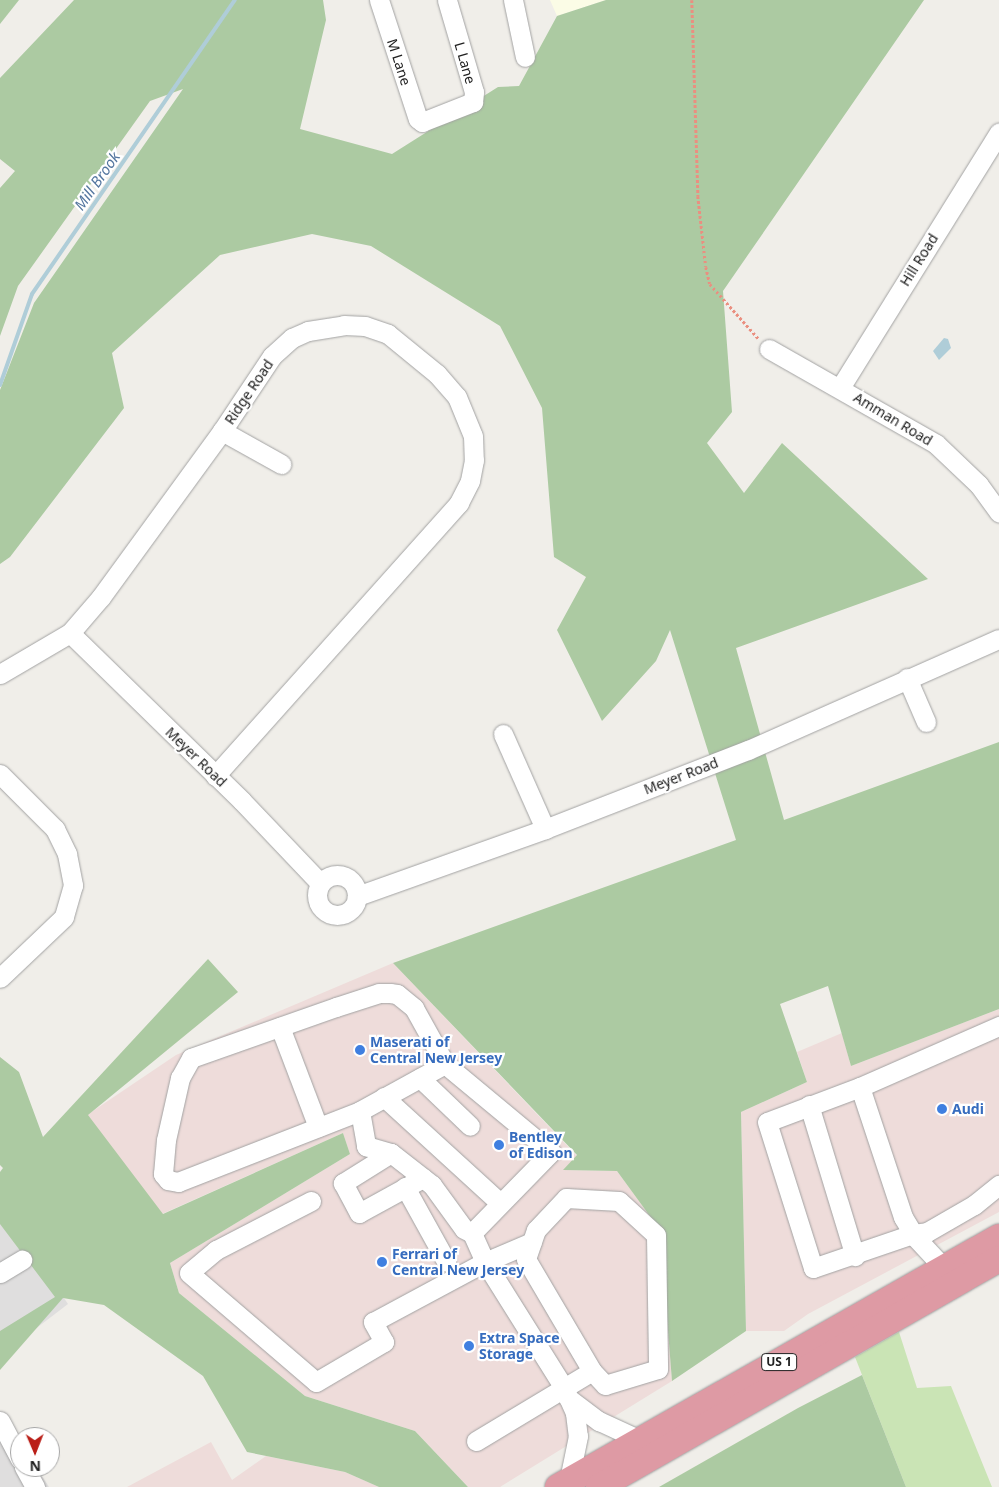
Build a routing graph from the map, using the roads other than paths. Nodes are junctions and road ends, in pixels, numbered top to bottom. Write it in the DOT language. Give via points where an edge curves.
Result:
graph roads {
  1 [pos="379,0"];
  2 [pos="447,0"];
  3 [pos="513,0"];
  4 [pos="525,57"];
  5 [pos="422,122"];
  6 [pos="998,138"];
  7 [pos="768,349"];
  8 [pos="840,388"];
  9 [pos="222,431"];
  10 [pos="281,464"];
  11 [pos="999,513"];
  12 [pos="70,633"];
  13 [pos="999,640"];
  14 [pos="0,674"];
  15 [pos="907,678"];
  16 [pos="926,722"];
  17 [pos="503,734"];
  18 [pos="0,774"];
  19 [pos="215,776"];
  20 [pos="545,829"];
  21 [pos="320,883"];
  22 [pos="357,896"];
  23 [pos="0,978"];
  24 [pos="999,1026"];
  25 [pos="280,1027"];
  26 [pos="445,1064"];
  27 [pos="420,1078"];
  28 [pos="860,1087"];
  29 [pos="384,1097"];
  30 [pos="809,1105"];
  31 [pos="360,1111"];
  32 [pos="470,1126"];
  33 [pos="318,1127"];
  34 [pos="390,1154"];
  35 [pos="422,1178"];
  36 [pos="999,1185"];
  37 [pos="405,1187"];
  38 [pos="311,1201"];
  39 [pos="500,1203"];
  40 [pos="472,1233"];
  41 [pos="913,1234"];
  42 [pos="999,1237"];
  43 [pos="532,1242"];
  44 [pos="855,1256"];
  45 [pos="22,1260"];
  46 [pos="446,1261"];
  47 [pos="485,1262"];
  48 [pos="996,1263"];
  49 [pos="944,1268"];
  50 [pos="0,1273"];
  51 [pos="592,1371"];
  52 [pos="565,1392"];
  53 [pos="0,1421"];
  54 [pos="10,1440"];
  55 [pos="640,1440"];
  56 [pos="476,1441"];
  57 [pos="564,1484"];
  58 [pos="599,1487"];
  1 -- 5 [label="street, M Lane" via="418,119"];
  2 -- 5 [label="street, L Lane" via="474,92 473,102"];
  3 -- 4 [label="street"];
  6 -- 8 [label="street, Hill Road"];
  7 -- 8 [label="street, Amman Road"];
  8 -- 11 [label="street, Amman Road" via="936,444 979,485"];
  9 -- 10 [label="street"];
  9 -- 12 [label="street, Ridge Road" via="101,597"];
  9 -- 19 [label="street, Ridge Road" via="272,356 292,338 308,331 344,325 366,326 388,334 438,374 457,397 473,436 474,460 470,481 459,503"];
  12 -- 14 [label="street, Ridge Road"];
  12 -- 19 [label="street, Meyer Road"];
  13 -- 15 [label="street, Meyer Road"];
  15 -- 16 [label="street"];
  15 -- 20 [label="street, Meyer Road" via="748,750"];
  17 -- 20 [label="street"];
  18 -- 23 [label="street" via="55,828 67,854 73,885 64,916"];
  19 -- 21 [label="street, Meyer Road"];
  20 -- 22 [label="street, Meyer Road"];
  21 -- 22 [label="street" via="330,875 344,875 354,883"];
  21 -- 22 [label="street, Meyer Road" via="318,902 333,915 346,913"];
  24 -- 28 [label="street"];
  25 -- 26 [label="street" via="379,994 397,994 414,1008"];
  25 -- 33 [label="street"];
  25 -- 33 [label="street" via="190,1058 180,1078 166,1140 163,1174 168,1180 178,1182"];
  26 -- 27 [label="street"];
  26 -- 39 [label="street" via="551,1152"];
  27 -- 29 [label="street"];
  27 -- 32 [label="street"];
  28 -- 30 [label="street"];
  28 -- 41 [label="street" via="891,1189"];
  29 -- 31 [label="street"];
  29 -- 39 [label="street"];
  30 -- 44 [label="street"];
  30 -- 44 [label="street" via="771,1118 767,1122 771,1136 813,1268"];
  31 -- 33 [label="street"];
  31 -- 34 [label="street" via="366,1146"];
  34 -- 35 [label="street"];
  34 -- 37 [label="street" via="343,1183 359,1213"];
  35 -- 37 [label="street"];
  35 -- 40 [label="street" via="432,1185 464,1229"];
  36 -- 41 [label="street" via="983,1195 974,1206 927,1232"];
  37 -- 46 [label="street"];
  38 -- 47 [label="street" via="216,1250 189,1273 316,1382 384,1342 373,1322"];
  39 -- 40 [label="street"];
  40 -- 47 [label="street"];
  41 -- 44 [label="street"];
  41 -- 49 [label="street"];
  42 -- 49 [label="highway, US 1"];
  43 -- 47 [label="street"];
  43 -- 51 [label="street" via="526,1259"];
  43 -- 51 [label="street" via="536,1230 566,1198 619,1201 656,1236 658,1369 605,1385"];
  45 -- 50 [label="street"];
  47 -- 52 [label="street"];
  48 -- 58 [label="highway, US 1"];
  49 -- 55 [label="highway, US 1"];
  51 -- 52 [label="street"];
  52 -- 55 [label="street" via="599,1421"];
  52 -- 56 [label="street"];
  52 -- 57 [label="street" via="575,1412 578,1436"];
  53 -- 54 [label="street"];
  55 -- 57 [label="highway, US 1"];
}
